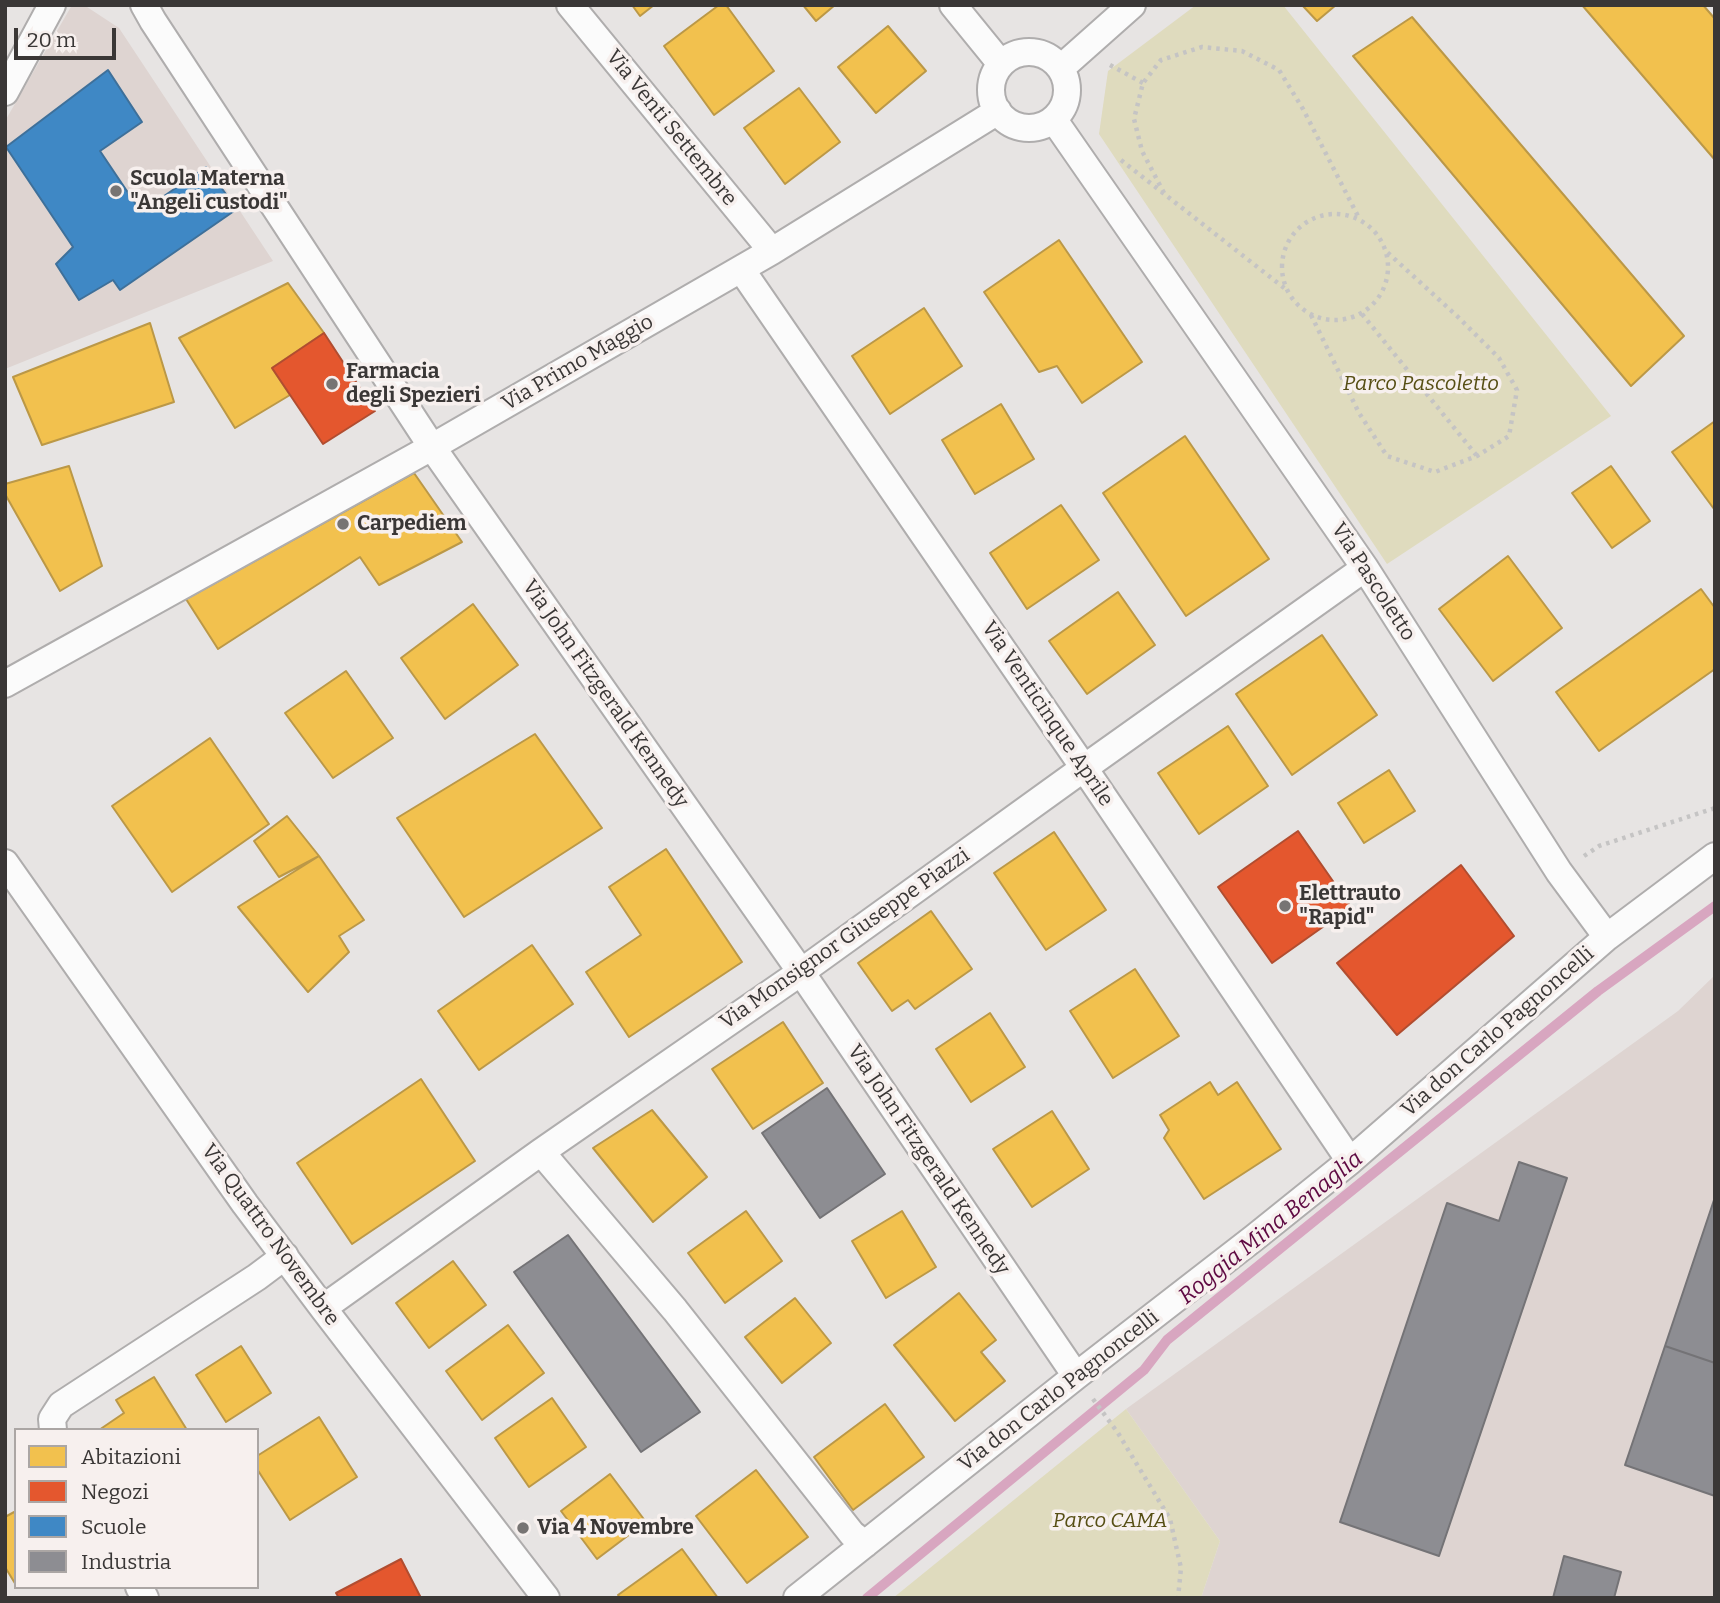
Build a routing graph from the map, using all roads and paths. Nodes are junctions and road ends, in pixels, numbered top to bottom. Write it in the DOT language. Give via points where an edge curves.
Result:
graph roads {
  1 [pos="51,5"];
  2 [pos="144,5"];
  3 [pos="570,5"];
  4 [pos="953,5"];
  5 [pos="1132,5"];
  6 [pos="1001,64"];
  7 [pos="1060,68"];
  8 [pos="8,86"];
  9 [pos="998,111"];
  10 [pos="1054,121"];
  11 [pos="1078,154"];
  12 [pos="1164,194"];
  13 [pos="1360,220"];
  14 [pos="772,251"];
  15 [pos="1387,252"];
  16 [pos="741,269"];
  17 [pos="1288,292"];
  18 [pos="1362,314"];
  19 [pos="1311,315"];
  20 [pos="432,447"];
  21 [pos="1477,456"];
  22 [pos="1365,568"];
  23 [pos="5,684"];
  24 [pos="1084,768"];
  25 [pos="1715,808"];
  26 [pos="1715,856"];
  27 [pos="5,863"];
  28 [pos="1559,872"];
  29 [pos="1607,937"];
  30 [pos="801,972"];
  31 [pos="541,1152"];
  32 [pos="1350,1161"];
  33 [pos="285,1256"];
  34 [pos="323,1308"];
  35 [pos="1083,1385"];
  36 [pos="53,1428"];
  37 [pos="865,1544"];
  38 [pos="546,1598"];
  39 [pos="797,1598"];
  40 [pos="1178,1598"];
  1 -- 8 [label="street"];
  2 -- 20 [label="street, Via John Fitzgerald Kennedy"];
  3 -- 14 [label="street, Via Venti Settembre"];
  4 -- 6 [label="street"];
  5 -- 7 [label="street"];
  6 -- 7 [label="street" via="1014,55 1040,53"];
  6 -- 9 [label="street" via="991,90"];
  7 -- 10 [label="street" via="1068,89 1066,104"];
  9 -- 10 [label="street" via="1019,128"];
  9 -- 14 [label="street, Via Primo Maggio"];
  10 -- 11 [label="street, Via Pascoletto"];
  11 -- 12 [label="path" via="1098,142"];
  11 -- 22 [label="street, Via Pascoletto"];
  12 -- 13 [label="path" via="1142,151 1135,119 1143,83 1161,60 1202,47 1242,51 1279,70"];
  12 -- 17 [label="path"];
  13 -- 15 [label="path" via="1372,228"];
  13 -- 17 [label="path" via="1327,214 1297,229 1282,259"];
  14 -- 16 [label="street, Via Primo Maggio"];
  15 -- 18 [label="path" via="1385,287"];
  15 -- 21 [label="path" via="1499,358 1517,390 1509,436"];
  16 -- 20 [label="street, Via Primo Maggio"];
  16 -- 24 [label="street, Via Venticinque Aprile"];
  17 -- 19 [label="path"];
  18 -- 19 [label="path" via="1346,320"];
  18 -- 21 [label="path"];
  19 -- 21 [label="path" via="1359,413 1387,456 1435,472"];
  20 -- 23 [label="street, Via Primo Maggio"];
  20 -- 30 [label="street, Via John Fitzgerald Kennedy"];
  22 -- 24 [label="street, Via Monsignor Giuseppe Piazzi"];
  22 -- 28 [label="street, Via Pascoletto"];
  24 -- 30 [label="street, Via Monsignor Giuseppe Piazzi"];
  24 -- 32 [label="street, Via Venticinque Aprile"];
  25 -- 28 [label="path" via="1599,846"];
  26 -- 29 [label="street"];
  27 -- 33 [label="street, Via Quattro Novembre"];
  28 -- 29 [label="street, Via Pascoletto"];
  29 -- 32 [label="street, Via don Carlo Pagnoncelli"];
  30 -- 31 [label="street, Via Monsignor Giuseppe Piazzi"];
  30 -- 35 [label="street, Via John Fitzgerald Kennedy"];
  31 -- 34 [label="street, Via Monsignor Giuseppe Piazzi"];
  31 -- 37 [label="street" via="675,1310 852,1534"];
  32 -- 35 [label="street, Via don Carlo Pagnoncelli"];
  33 -- 34 [label="street, Via Quattro Novembre"];
  33 -- 36 [label="street" via="61,1405 52,1419"];
  34 -- 38 [label="street, Via Quattro Novembre"];
  35 -- 37 [label="street, Via don Carlo Pagnoncelli"];
  35 -- 40 [label="path" via="1170,1519 1181,1568"];
  37 -- 39 [label="street, Via don Carlo Pagnoncelli"];
}
